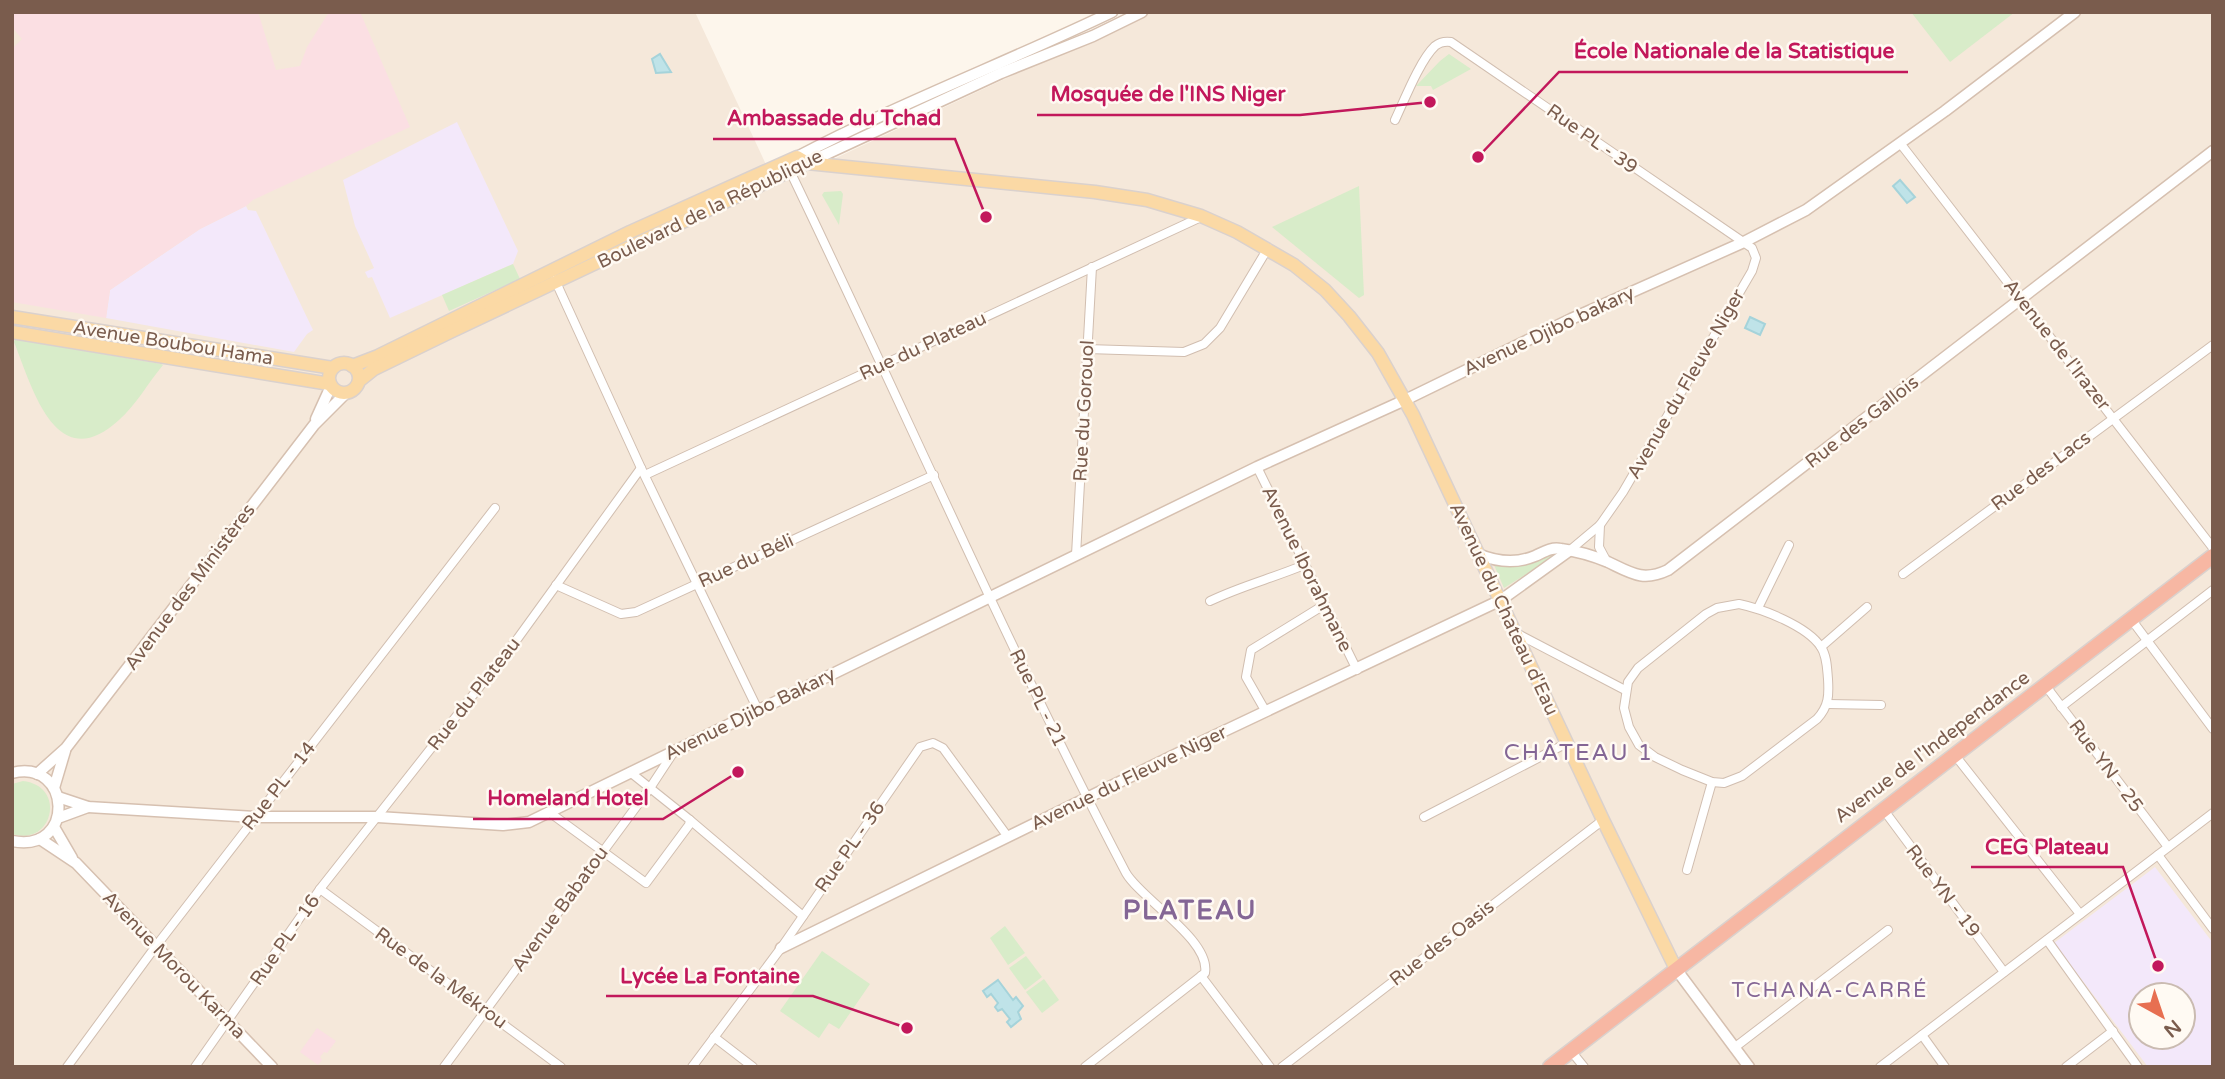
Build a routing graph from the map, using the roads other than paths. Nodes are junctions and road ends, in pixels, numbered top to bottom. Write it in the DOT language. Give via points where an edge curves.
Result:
graph roads {
  1 [pos="1112,12"];
  2 [pos="1142,12"];
  3 [pos="2075,12"];
  4 [pos="1087,24"];
  5 [pos="1093,36"];
  6 [pos="1000,68"];
  7 [pos="1395,120"];
  8 [pos="1900,143"];
  9 [pos="2213,151"];
  10 [pos="795,163"];
  11 [pos="1201,216"];
  12 [pos="1744,242"];
  13 [pos="1268,248"];
  14 [pos="1092,267"];
  15 [pos="554,277"];
  16 [pos="2021,299"];
  17 [pos="12,317"];
  18 [pos="12,332"];
  19 [pos="2213,345"];
  20 [pos="1087,349"];
  21 [pos="883,364"];
  22 [pos="352,366"];
  23 [pos="333,368"];
  24 [pos="359,381"];
  25 [pos="331,385"];
  26 [pos="346,393"];
  27 [pos="1405,400"];
  28 [pos="2113,417"];
  29 [pos="314,425"];
  30 [pos="1257,467"];
  31 [pos="643,471"];
  32 [pos="934,474"];
  33 [pos="495,508"];
  34 [pos="1600,525"];
  35 [pos="1789,545"];
  36 [pos="2213,548"];
  37 [pos="1569,551"];
  38 [pos="1478,554"];
  39 [pos="1076,555"];
  40 [pos="2213,556"];
  41 [pos="1606,562"];
  42 [pos="1304,565"];
  43 [pos="1903,574"];
  44 [pos="697,584"];
  45 [pos="556,585"];
  46 [pos="2213,590"];
  47 [pos="991,598"];
  48 [pos="1501,600"];
  49 [pos="1210,601"];
  50 [pos="1324,605"];
  51 [pos="1867,607"];
  52 [pos="1758,608"];
  53 [pos="2131,619"];
  54 [pos="1515,632"];
  55 [pos="2147,640"];
  56 [pos="1821,648"];
  57 [pos="1357,670"];
  58 [pos="2045,685"];
  59 [pos="1625,690"];
  60 [pos="1828,704"];
  61 [pos="1881,705"];
  62 [pos="2061,706"];
  63 [pos="758,710"];
  64 [pos="1266,712"];
  65 [pos="2213,729"];
  66 [pos="1567,743"];
  67 [pos="66,748"];
  68 [pos="674,750"];
  69 [pos="1954,754"];
  70 [pos="630,772"];
  71 [pos="12,773"];
  72 [pos="37,774"];
  73 [pos="1712,782"];
  74 [pos="650,788"];
  75 [pos="56,792"];
  76 [pos="1087,798"];
  77 [pos="88,807"];
  78 [pos="1883,809"];
  79 [pos="549,812"];
  80 [pos="2213,813"];
  81 [pos="256,817"];
  82 [pos="378,817"];
  83 [pos="1424,817"];
  84 [pos="690,820"];
  85 [pos="1603,820"];
  86 [pos="56,822"];
  87 [pos="1008,837"];
  88 [pos="40,839"];
  89 [pos="12,841"];
  90 [pos="2168,847"];
  91 [pos="602,850"];
  92 [pos="2158,855"];
  93 [pos="76,863"];
  94 [pos="1687,870"];
  95 [pos="320,889"];
  96 [pos="2080,914"];
  97 [pos="803,916"];
  98 [pos="2213,929"];
  99 [pos="1888,930"];
  100 [pos="2047,940"];
  101 [pos="156,946"];
  102 [pos="781,948"];
  103 [pos="1676,970"];
  104 [pos="2004,972"];
  105 [pos="1201,976"];
  106 [pos="486,1010"];
  107 [pos="229,1021"];
  108 [pos="2113,1031"];
  109 [pos="1922,1035"];
  110 [pos="713,1037"];
  111 [pos="1734,1048"];
  112 [pos="1571,1051"];
  113 [pos="560,1066"];
  114 [pos="66,1067"];
  115 [pos="195,1067"];
  116 [pos="272,1067"];
  117 [pos="444,1067"];
  118 [pos="692,1067"];
  119 [pos="753,1067"];
  120 [pos="1085,1067"];
  121 [pos="1270,1067"];
  122 [pos="1282,1067"];
  123 [pos="1550,1067"];
  124 [pos="1584,1067"];
  125 [pos="1749,1067"];
  126 [pos="1881,1067"];
  127 [pos="1945,1067"];
  128 [pos="2066,1067"];
  129 [pos="2138,1067"];
  1 -- 4 [label="street, Boulevard de la République"];
  2 -- 5 [label="street, Boulevard de la République"];
  3 -- 8 [label="street, Avenue Djibo bakary"];
  4 -- 5 [label="street"];
  4 -- 6 [label="street, Boulevard de la République"];
  5 -- 6 [label="street, Boulevard de la République"];
  6 -- 10 [label="street, Boulevard de la République"];
  7 -- 12 [label="street, Rue PL - 39" via="1433,48 1451,42"];
  8 -- 12 [label="street, Avenue Djibo bakary" via="1816,204"];
  8 -- 16 [label="street, Avenue de l'Irazer"];
  9 -- 16 [label="street, Rue des Gallois"];
  10 -- 11 [label="main road, Avenue du Chateau d'Eau" via="1095,192"];
  10 -- 15 [label="main road, Boulevard de la République" via="720,190"];
  10 -- 21 [label="street, Rue PL - 21"];
  11 -- 13 [label="main road, Avenue du Chateau d'Eau"];
  11 -- 14 [label="street, Rue du Plateau"];
  12 -- 27 [label="street, Avenue Djibo bakary" via="1536,335"];
  12 -- 34 [label="street, Avenue du Fleuve Niger" via="1756,258 1752,271"];
  13 -- 20 [label="street" via="1220,328 1204,344 1184,352"];
  13 -- 27 [label="main road, Avenue du Chateau d'Eau" via="1325,290 1349,316 1378,353"];
  14 -- 20 [label="street, Rue du Gorouol"];
  14 -- 21 [label="street, Rue du Plateau"];
  15 -- 22 [label="main road, Boulevard de la République"];
  15 -- 24 [label="main road, Boulevard de la République" via="374,369"];
  15 -- 31 [label="street"];
  16 -- 28 [label="street, Avenue de l'Irazer"];
  16 -- 41 [label="street, Rue des Gallois" via="1668,570 1646,577"];
  17 -- 23 [label="main road, Avenue Boubou Hama"];
  18 -- 25 [label="main road, Avenue Boubou Hama"];
  19 -- 28 [label="street, Rue des Lacs"];
  20 -- 39 [label="street, Rue du Gorouol"];
  21 -- 31 [label="street, Rue du Plateau"];
  21 -- 32 [label="street, Rue PL - 21"];
  22 -- 23 [label="main road"];
  22 -- 24 [label="main road"];
  23 -- 25 [label="main road"];
  24 -- 26 [label="main road"];
  25 -- 26 [label="main road"];
  25 -- 29 [label="street, Avenue des Ministères"];
  26 -- 29 [label="street, Avenue des Ministères"];
  27 -- 30 [label="street, Avenue Djibo bakary"];
  27 -- 38 [label="main road, Avenue du Chateau d'Eau"];
  28 -- 36 [label="street, Avenue de l'Irazer"];
  28 -- 43 [label="street, Rue des Lacs"];
  29 -- 67 [label="street, Avenue des Ministères"];
  30 -- 39 [label="street, Avenue Djibo bakary"];
  30 -- 42 [label="street, Avenue Iborahmane"];
  31 -- 44 [label="street"];
  31 -- 45 [label="street, Rue du Plateau"];
  32 -- 44 [label="street, Rue du Béli"];
  32 -- 47 [label="street, Rue PL - 21"];
  33 -- 81 [label="street, Rue PL - 14"];
  34 -- 37 [label="street, Avenue du Fleuve Niger"];
  34 -- 41 [label="street" via="1599,547"];
  35 -- 52 [label="street"];
  37 -- 38 [label="street, Rue des Gallois" via="1548,550 1506,561"];
  37 -- 41 [label="street, Rue des Gallois"];
  37 -- 48 [label="street, Avenue du Fleuve Niger"];
  38 -- 48 [label="main road, Avenue du Chateau d'Eau"];
  39 -- 47 [label="street, Avenue Djibo bakary"];
  40 -- 53 [label="highway, Avenue de l'Independance"];
  42 -- 49 [label="street"];
  42 -- 50 [label="street, Avenue Iborahmane"];
  44 -- 45 [label="street, Rue du Béli" via="626,615"];
  44 -- 63 [label="street"];
  45 -- 82 [label="street, Rue du Plateau"];
  46 -- 55 [label="street"];
  47 -- 63 [label="street, Avenue Djibo Bakary"];
  47 -- 76 [label="street, Rue PL - 21"];
  48 -- 54 [label="main road, Avenue du Chateau d'Eau"];
  48 -- 57 [label="street, Avenue du Fleuve Niger"];
  50 -- 57 [label="street, Avenue Iborahmane"];
  50 -- 64 [label="street" via="1251,650 1246,677"];
  51 -- 56 [label="street"];
  52 -- 56 [label="street" via="1794,626"];
  52 -- 59 [label="street" via="1739,604 1717,608 1638,668"];
  53 -- 55 [label="street"];
  53 -- 58 [label="highway, Avenue de l'Independance"];
  54 -- 59 [label="street"];
  54 -- 66 [label="main road, Avenue du Chateau d'Eau"];
  55 -- 62 [label="street"];
  55 -- 65 [label="street"];
  56 -- 60 [label="street" via="1827,666"];
  57 -- 64 [label="street, Avenue du Fleuve Niger"];
  58 -- 62 [label="street, Rue YN - 25"];
  58 -- 69 [label="highway, Avenue de l'Independance"];
  59 -- 73 [label="street" via="1629,727 1639,745"];
  60 -- 61 [label="street"];
  60 -- 73 [label="street" via="1818,719 1742,776"];
  62 -- 90 [label="street, Rue YN - 25"];
  63 -- 68 [label="street, Avenue Djibo Bakary"];
  64 -- 76 [label="street, Avenue du Fleuve Niger"];
  66 -- 83 [label="street"];
  66 -- 85 [label="main road, Avenue du Chateau d'Eau"];
  67 -- 72 [label="street, Avenue des Ministères"];
  67 -- 75 [label="street, Avenue des Ministères"];
  68 -- 70 [label="street, Avenue Djibo Bakary"];
  68 -- 74 [label="street, Avenue Babatou"];
  69 -- 78 [label="highway, Avenue de l'Independance"];
  69 -- 96 [label="street"];
  70 -- 74 [label="street"];
  70 -- 79 [label="street, Avenue Djibo Bakary"];
  71 -- 72 [label="street"];
  72 -- 75 [label="street"];
  73 -- 94 [label="street"];
  74 -- 84 [label="street"];
  74 -- 91 [label="street, Avenue Babatou"];
  75 -- 77 [label="street"];
  75 -- 86 [label="street, Avenue des Ministères"];
  76 -- 87 [label="street, Avenue du Fleuve Niger"];
  76 -- 105 [label="street, Rue PL - 21" via="1130,880 1175,920 1202,955 1206,969"];
  77 -- 81 [label="street, Avenue Djibo Bakary"];
  77 -- 86 [label="street"];
  78 -- 103 [label="highway, Avenue de l'Independance"];
  78 -- 104 [label="street, Rue YN - 19"];
  79 -- 82 [label="street, Avenue Djibo Bakary" via="529,822 503,825"];
  79 -- 91 [label="street"];
  80 -- 90 [label="street"];
  81 -- 82 [label="street, Avenue Djibo Bakary"];
  81 -- 101 [label="street, Rue PL - 14"];
  82 -- 95 [label="street, Rue PL - 16"];
  84 -- 91 [label="street" via="646,883"];
  84 -- 97 [label="street"];
  85 -- 103 [label="main road, Avenue du Chateau d'Eau"];
  85 -- 122 [label="street, Rue des Oasis"];
  86 -- 88 [label="street"];
  86 -- 93 [label="street, Avenue Morou Karma"];
  87 -- 97 [label="street, Rue PL - 36" via="943,748 933,743 920,747"];
  87 -- 102 [label="street, Avenue du Fleuve Niger"];
  88 -- 89 [label="street"];
  88 -- 93 [label="street, Avenue Morou Karma"];
  90 -- 92 [label="street"];
  91 -- 106 [label="street, Avenue Babatou"];
  92 -- 96 [label="street"];
  92 -- 98 [label="street"];
  93 -- 101 [label="street, Avenue Morou Karma"];
  95 -- 106 [label="street, Rue de la Mékrou"];
  95 -- 107 [label="street, Rue PL - 16"];
  96 -- 100 [label="street"];
  97 -- 102 [label="street, Rue PL - 36"];
  99 -- 111 [label="street"];
  100 -- 104 [label="street"];
  100 -- 108 [label="street"];
  101 -- 107 [label="street, Avenue Morou Karma"];
  101 -- 114 [label="street, Rue PL - 14"];
  102 -- 110 [label="street, Avenue du Fleuve Niger"];
  103 -- 111 [label="street"];
  103 -- 112 [label="highway, Avenue de l'Independance"];
  104 -- 109 [label="street"];
  105 -- 120 [label="street"];
  105 -- 121 [label="street"];
  106 -- 113 [label="street, Rue de la Mékrou"];
  106 -- 117 [label="street, Avenue Babatou"];
  107 -- 115 [label="street, Rue PL - 16"];
  107 -- 116 [label="street, Avenue Morou Karma"];
  108 -- 128 [label="street"];
  108 -- 129 [label="street"];
  109 -- 126 [label="street"];
  109 -- 127 [label="street"];
  110 -- 118 [label="street, Avenue du Fleuve Niger"];
  110 -- 119 [label="street"];
  111 -- 125 [label="street"];
  112 -- 123 [label="highway, Avenue de l'Independance"];
  112 -- 124 [label="street"];
}
